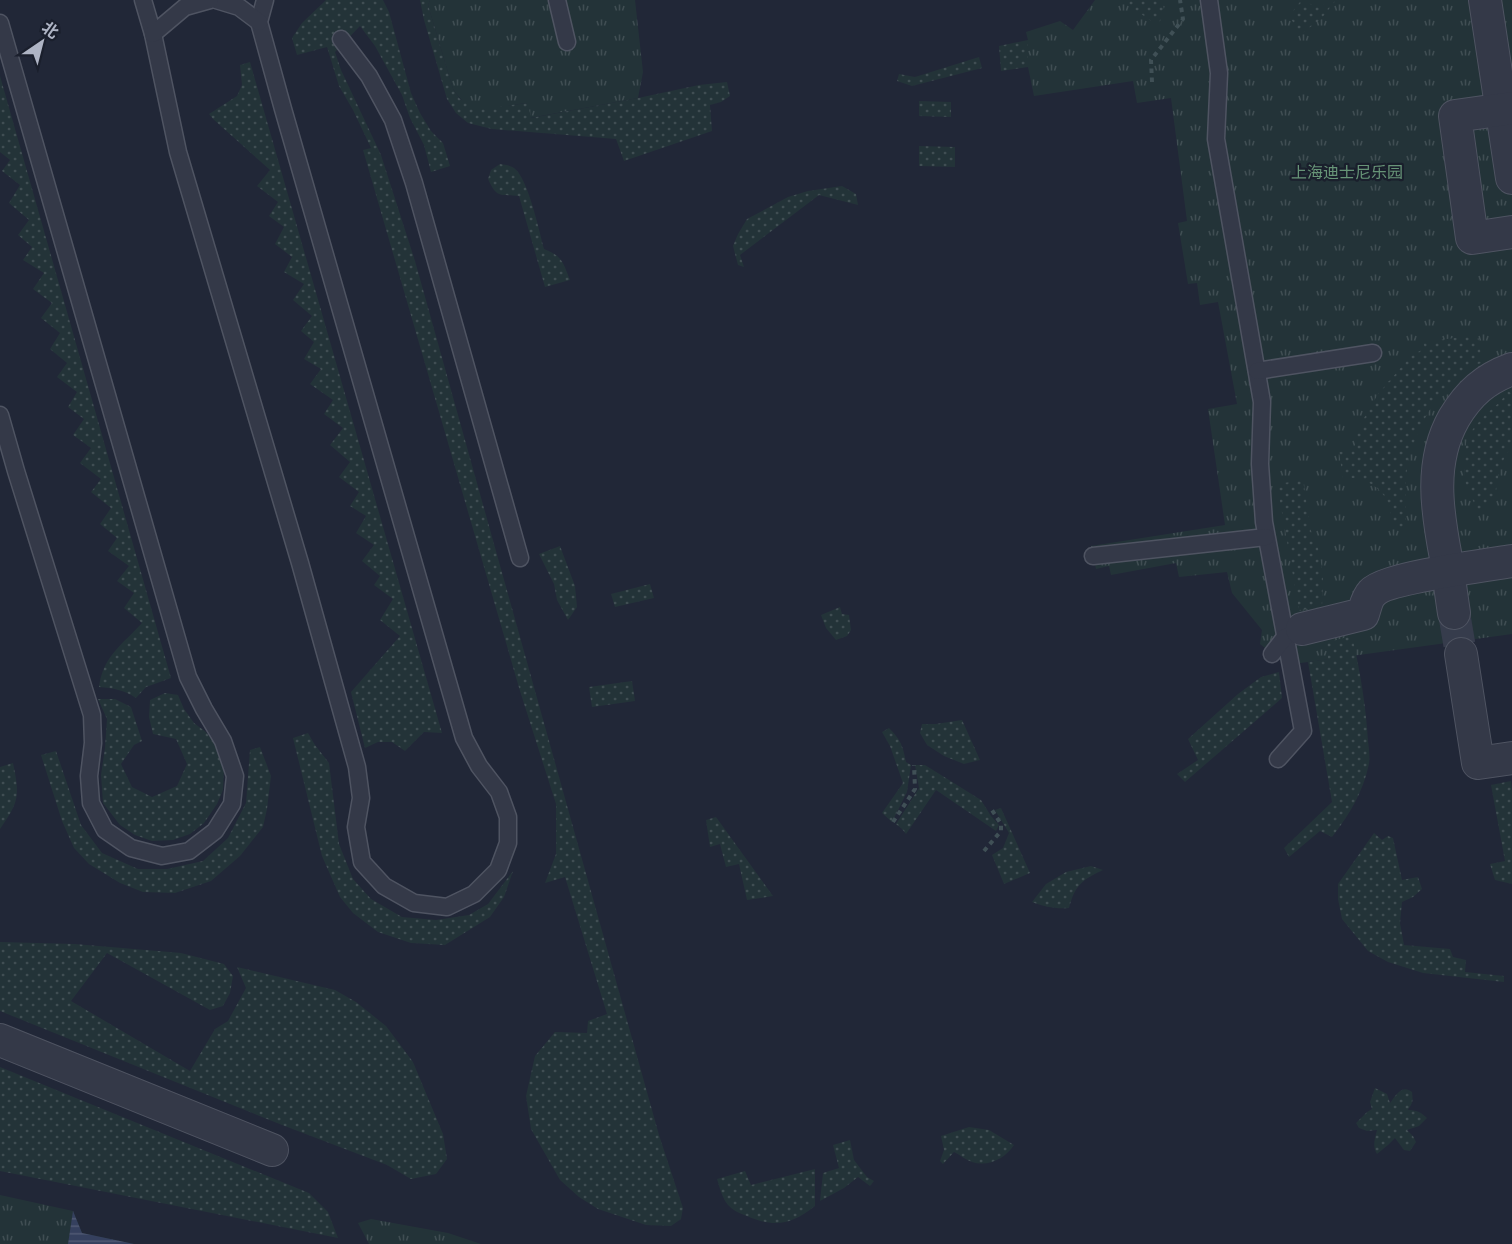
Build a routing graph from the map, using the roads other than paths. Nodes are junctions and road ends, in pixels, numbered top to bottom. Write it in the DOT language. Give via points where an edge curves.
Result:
graph roads {
  1 [pos="143,0"];
  2 [pos="210,0"];
  3 [pos="216,0"];
  4 [pos="265,0"];
  5 [pos="557,0"];
  6 [pos="1209,0"];
  7 [pos="1485,0"];
  8 [pos="259,22"];
  9 [pos="0,24"];
  10 [pos="153,34"];
  11 [pos="341,39"];
  12 [pos="567,42"];
  13 [pos="1506,94"];
  14 [pos="1512,178"];
  15 [pos="1512,232"];
  16 [pos="1373,353"];
  17 [pos="1512,369"];
  18 [pos="1257,370"];
  19 [pos="0,415"];
  20 [pos="1266,537"];
  21 [pos="1093,556"];
  22 [pos="520,558"];
  23 [pos="1512,561"];
  24 [pos="1448,571"];
  25 [pos="1454,613"];
  26 [pos="1294,633"];
  27 [pos="1272,654"];
  28 [pos="1461,654"];
  29 [pos="1512,758"];
  30 [pos="1278,759"];
  31 [pos="0,1040"];
  32 [pos="272,1150"];
  1 -- 10 [label="lane"];
  2 -- 10 [label="lane" via="185,7"];
  3 -- 8 [label="lane" via="238,7"];
  4 -- 8 [label="lane"];
  5 -- 12 [label="lane"];
  6 -- 18 [label="lane" via="1219,73 1216,140"];
  7 -- 13 [label="street"];
  8 -- 10 [label="lane" via="464,738 499,792 508,817 508,843 498,870 474,894 447,907 414,903 384,886 362,862 356,827 361,798 357,767 178,152"];
  9 -- 19 [label="lane" via="188,677 223,741 235,776 232,804 215,831 189,851 162,856 131,848 105,830 91,803 92,715"];
  11 -- 22 [label="lane" via="369,76 393,120"];
  13 -- 14 [label="street"];
  13 -- 15 [label="street" via="1455,116 1472,238"];
  16 -- 18 [label="lane"];
  17 -- 24 [label="street" via="1495,375 1475,390 1459,409 1441,446 1439,523"];
  18 -- 20 [label="lane" via="1262,402 1260,464"];
  20 -- 21 [label="lane"];
  20 -- 26 [label="lane"];
  23 -- 24 [label="street"];
  24 -- 25 [label="street"];
  24 -- 26 [label="street" via="1385,585 1371,593 1363,614"];
  26 -- 27 [label="lane"];
  26 -- 30 [label="lane" via="1303,731"];
  28 -- 29 [label="street" via="1478,763"];
  31 -- 32 [label="street"];
}
